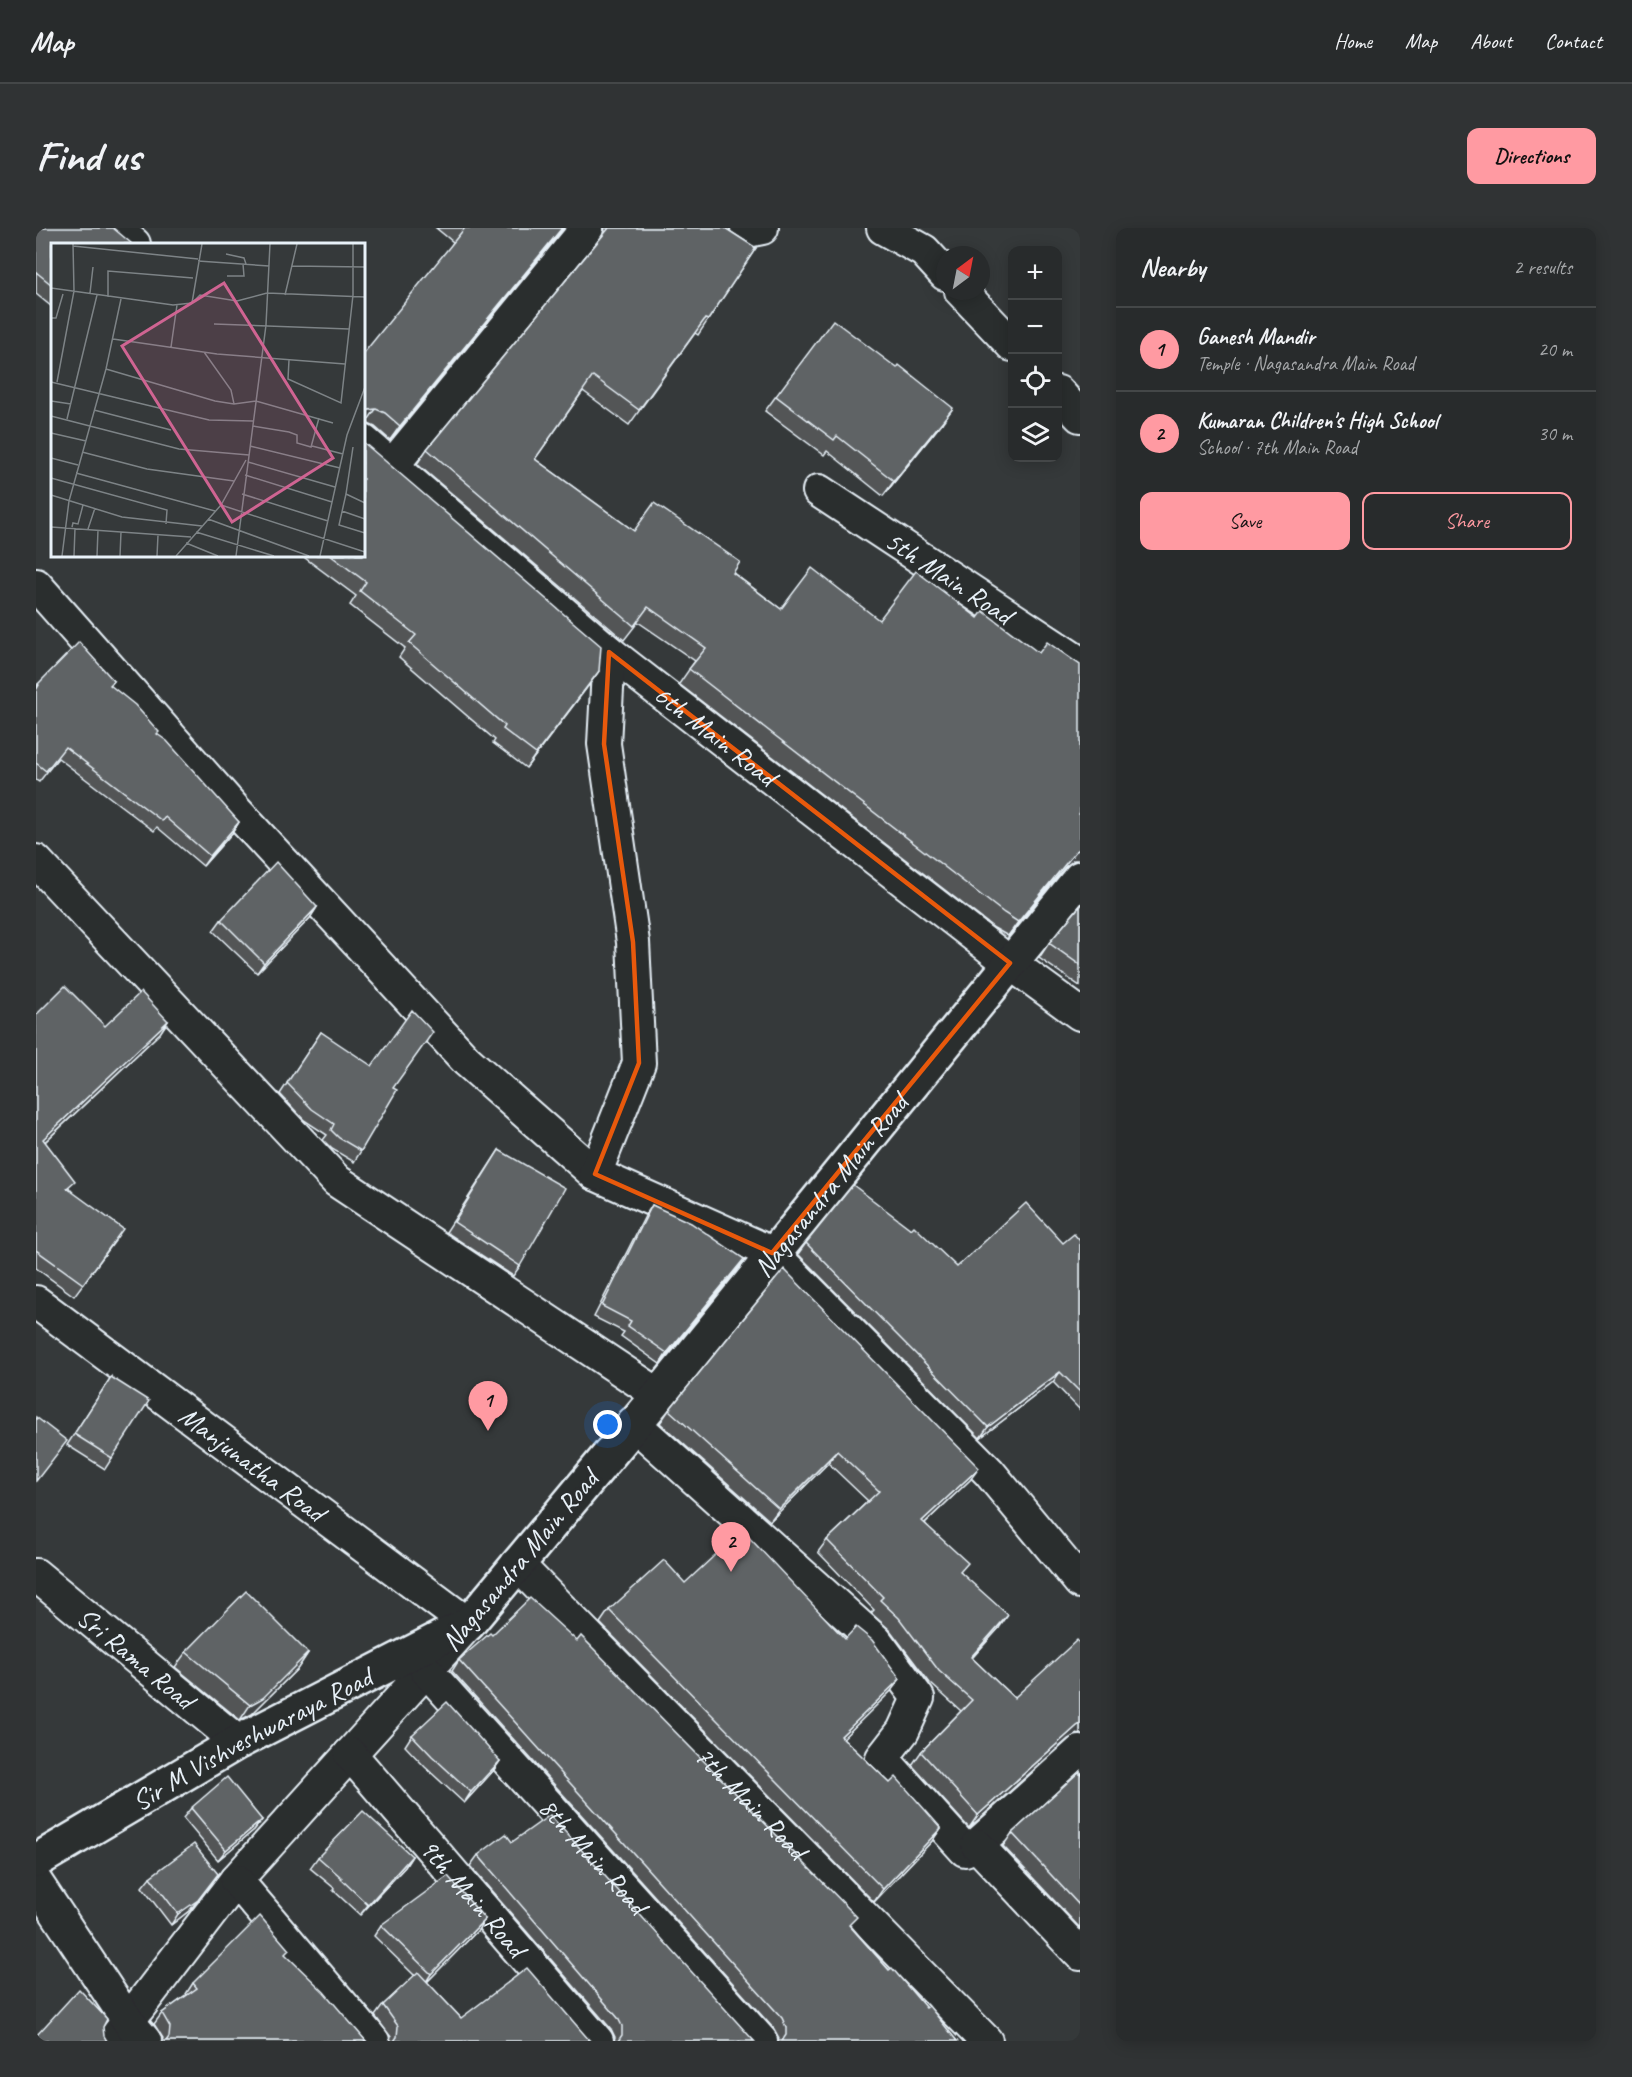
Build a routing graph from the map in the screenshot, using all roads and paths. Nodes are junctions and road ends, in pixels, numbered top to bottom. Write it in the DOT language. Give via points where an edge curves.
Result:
graph roads {
  1 [pos="115,228"];
  2 [pos="587,228"];
  3 [pos="883,228"];
  4 [pos="133,243"];
  5 [pos="936,264"];
  6 [pos="970,300"];
  7 [pos="1008,341"];
  8 [pos="1062,396"];
  9 [pos="1080,416"];
  10 [pos="364,442"];
  11 [pos="392,466"];
  12 [pos="819,491"];
  13 [pos="36,585"];
  14 [pos="609,652"];
  15 [pos="1080,663"];
  16 [pos="36,861"];
  17 [pos="1080,878"];
  18 [pos="1010,963"];
  19 [pos="1080,1014"];
  20 [pos="595,1174"];
  21 [pos="772,1253"];
  22 [pos="36,1302"];
  23 [pos="659,1395"];
  24 [pos="633,1423"];
  25 [pos="517,1564"];
  26 [pos="36,1575"];
  27 [pos="1080,1582"];
  28 [pos="468,1624"];
  29 [pos="426,1670"];
  30 [pos="238,1742"];
  31 [pos="1080,1752"];
  32 [pos="350,1754"];
  33 [pos="977,1845"];
  34 [pos="36,1861"];
  35 [pos="236,1880"];
  36 [pos="36,1882"];
  37 [pos="1080,1954"];
  38 [pos="129,2034"];
  39 [pos="373,2041"];
  40 [pos="597,2041"];
  41 [pos="761,2041"];
  42 [pos="986,2041"];
  1 -- 4 [label="street"];
  2 -- 11 [label="street"];
  3 -- 5 [label="street" via="924,251"];
  6 -- 7 [label="street"];
  8 -- 9 [label="street"];
  10 -- 11 [label="street, 6th Main Road"];
  11 -- 14 [label="street, 6th Main Road"];
  12 -- 15 [label="street, 5th Main Road"];
  13 -- 20 [label="street" via="236,811 467,1061"];
  14 -- 18 [label="street, 6th Main Road"];
  14 -- 20 [label="street" via="604,744 633,942 639,1063"];
  16 -- 23 [label="street" via="337,1181"];
  17 -- 18 [label="street, Nagasandra Main Road"];
  18 -- 19 [label="street, 6th Main Road"];
  18 -- 21 [label="street, Nagasandra Main Road"];
  20 -- 21 [label="street"];
  21 -- 23 [label="street, Nagasandra Main Road"];
  21 -- 27 [label="street" via="989,1472"];
  22 -- 28 [label="street, Manjunatha Road"];
  23 -- 24 [label="street, Nagasandra Main Road"];
  24 -- 25 [label="street, Nagasandra Main Road"];
  24 -- 33 [label="street" via="876,1641 918,1698 903,1731 882,1758 965,1850"];
  25 -- 28 [label="street, Nagasandra Main Road"];
  25 -- 42 [label="street, 7th Main Road"];
  26 -- 30 [label="street, Sri Rama Road"];
  28 -- 29 [label="street, Nagasandra Main Road"];
  28 -- 30 [label="street, Sir M Vishveshwaraya Road"];
  29 -- 32 [label="street, Nagasandra Main Road"];
  29 -- 41 [label="street, 8th Main Road"];
  30 -- 34 [label="street, Sir M Vishveshwaraya Road"];
  31 -- 33 [label="street"];
  32 -- 35 [label="street, Nagasandra Main Road"];
  32 -- 40 [label="street, 9th Main Road"];
  33 -- 37 [label="street"];
  35 -- 38 [label="street, Nagasandra Main Road"];
  35 -- 39 [label="street"];
  36 -- 38 [label="street"];
}
